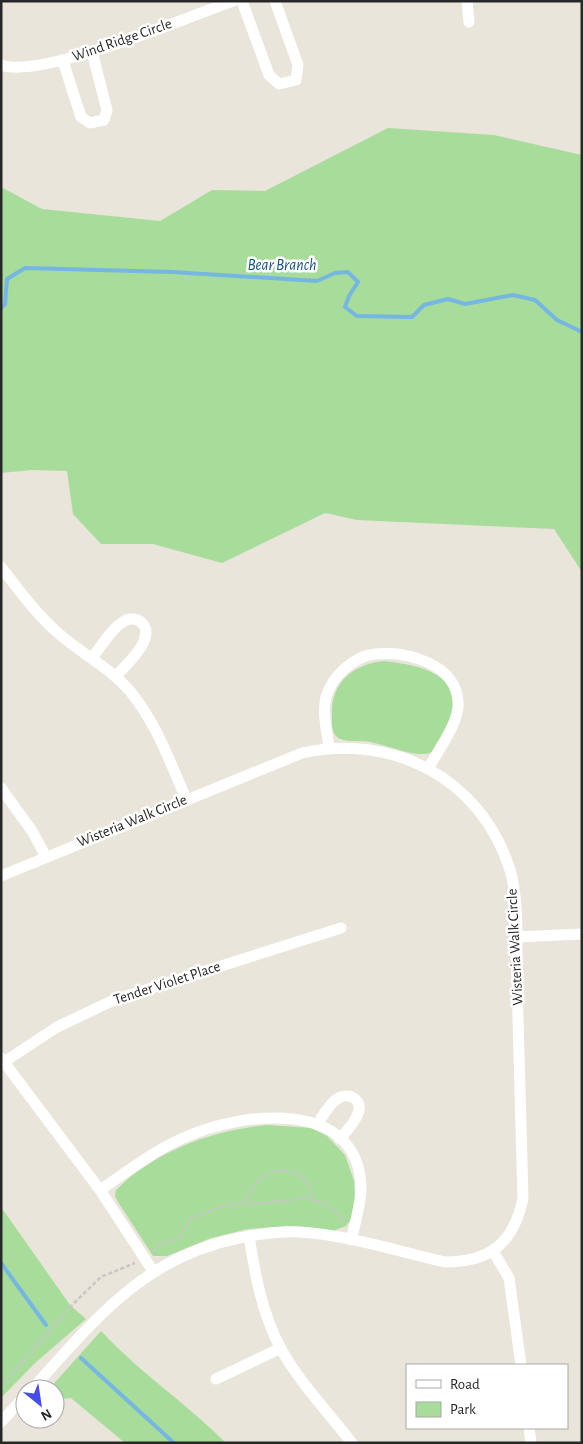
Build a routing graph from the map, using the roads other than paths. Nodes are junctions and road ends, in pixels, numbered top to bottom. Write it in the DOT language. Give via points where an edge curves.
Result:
graph roads {
  1 [pos="232,1"];
  2 [pos="242,1"];
  3 [pos="276,1"];
  4 [pos="467,1"];
  5 [pos="469,22"];
  6 [pos="92,52"];
  7 [pos="63,61"];
  8 [pos="5,67"];
  9 [pos="1,567"];
  10 [pos="92,658"];
  11 [pos="116,676"];
  12 [pos="329,747"];
  13 [pos="428,767"];
  14 [pos="1,788"];
  15 [pos="186,799"];
  16 [pos="46,857"];
  17 [pos="1,876"];
  18 [pos="341,928"];
  19 [pos="582,934"];
  20 [pos="516,937"];
  21 [pos="3,1060"];
  22 [pos="318,1124"];
  23 [pos="340,1139"];
  24 [pos="100,1190"];
  25 [pos="248,1236"];
  26 [pos="351,1240"];
  27 [pos="493,1251"];
  28 [pos="153,1271"];
  29 [pos="281,1348"];
  30 [pos="521,1364"];
  31 [pos="41,1379"];
  32 [pos="216,1379"];
  33 [pos="15,1407"];
  34 [pos="1,1422"];
  35 [pos="529,1429"];
  36 [pos="352,1443"];
  37 [pos="530,1443"];
  1 -- 6 [label="street, Wind Ridge Circle"];
  2 -- 3 [label="street" via="269,76 279,84 296,80 298,65"];
  4 -- 5 [label="street"];
  6 -- 7 [label="street, Wind Ridge Circle"];
  6 -- 7 [label="street" via="107,110 104,120 90,123 81,117"];
  7 -- 8 [label="street, Wind Ridge Circle" via="31,68"];
  9 -- 10 [label="street" via="44,620"];
  10 -- 11 [label="street"];
  10 -- 11 [label="street" via="121,622 138,620 147,633 145,643"];
  11 -- 15 [label="street" via="146,713"];
  12 -- 13 [label="street, Wisteria Walk Circle" via="380,750"];
  12 -- 13 [label="street" via="325,699 340,674 349,665 374,654 405,656 443,671 456,690 458,715"];
  12 -- 15 [label="street, Wisteria Walk Circle" via="278,761"];
  13 -- 20 [label="street, Wisteria Walk Circle" via="466,797 493,834 510,871"];
  14 -- 16 [label="street"];
  15 -- 16 [label="street, Wisteria Walk Circle"];
  16 -- 17 [label="street, Wisteria Walk Circle"];
  18 -- 21 [label="street, Tender Violet Place" via="114,1000"];
  19 -- 20 [label="street"];
  20 -- 27 [label="street, Wisteria Walk Circle" via="523,1198 513,1231"];
  21 -- 24 [label="street"];
  22 -- 23 [label="street"];
  22 -- 23 [label="street" via="336,1100 351,1096 359,1108 358,1117"];
  22 -- 24 [label="street" via="284,1118 217,1126 161,1149"];
  23 -- 26 [label="street" via="353,1157 361,1187"];
  24 -- 28 [label="street"];
  25 -- 26 [label="street, Wisteria Walk Circle" via="299,1232"];
  25 -- 28 [label="street, Wisteria Walk Circle" via="194,1250"];
  25 -- 29 [label="street" via="264,1307"];
  26 -- 27 [label="street, Wisteria Walk Circle" via="445,1262 465,1262"];
  27 -- 30 [label="street" via="510,1278"];
  28 -- 31 [label="street, Wisteria Walk Circle" via="126,1290 88,1326"];
  29 -- 32 [label="street"];
  29 -- 36 [label="street" via="313,1396"];
  33 -- 34 [label="street"];
  35 -- 37 [label="street"];
}
